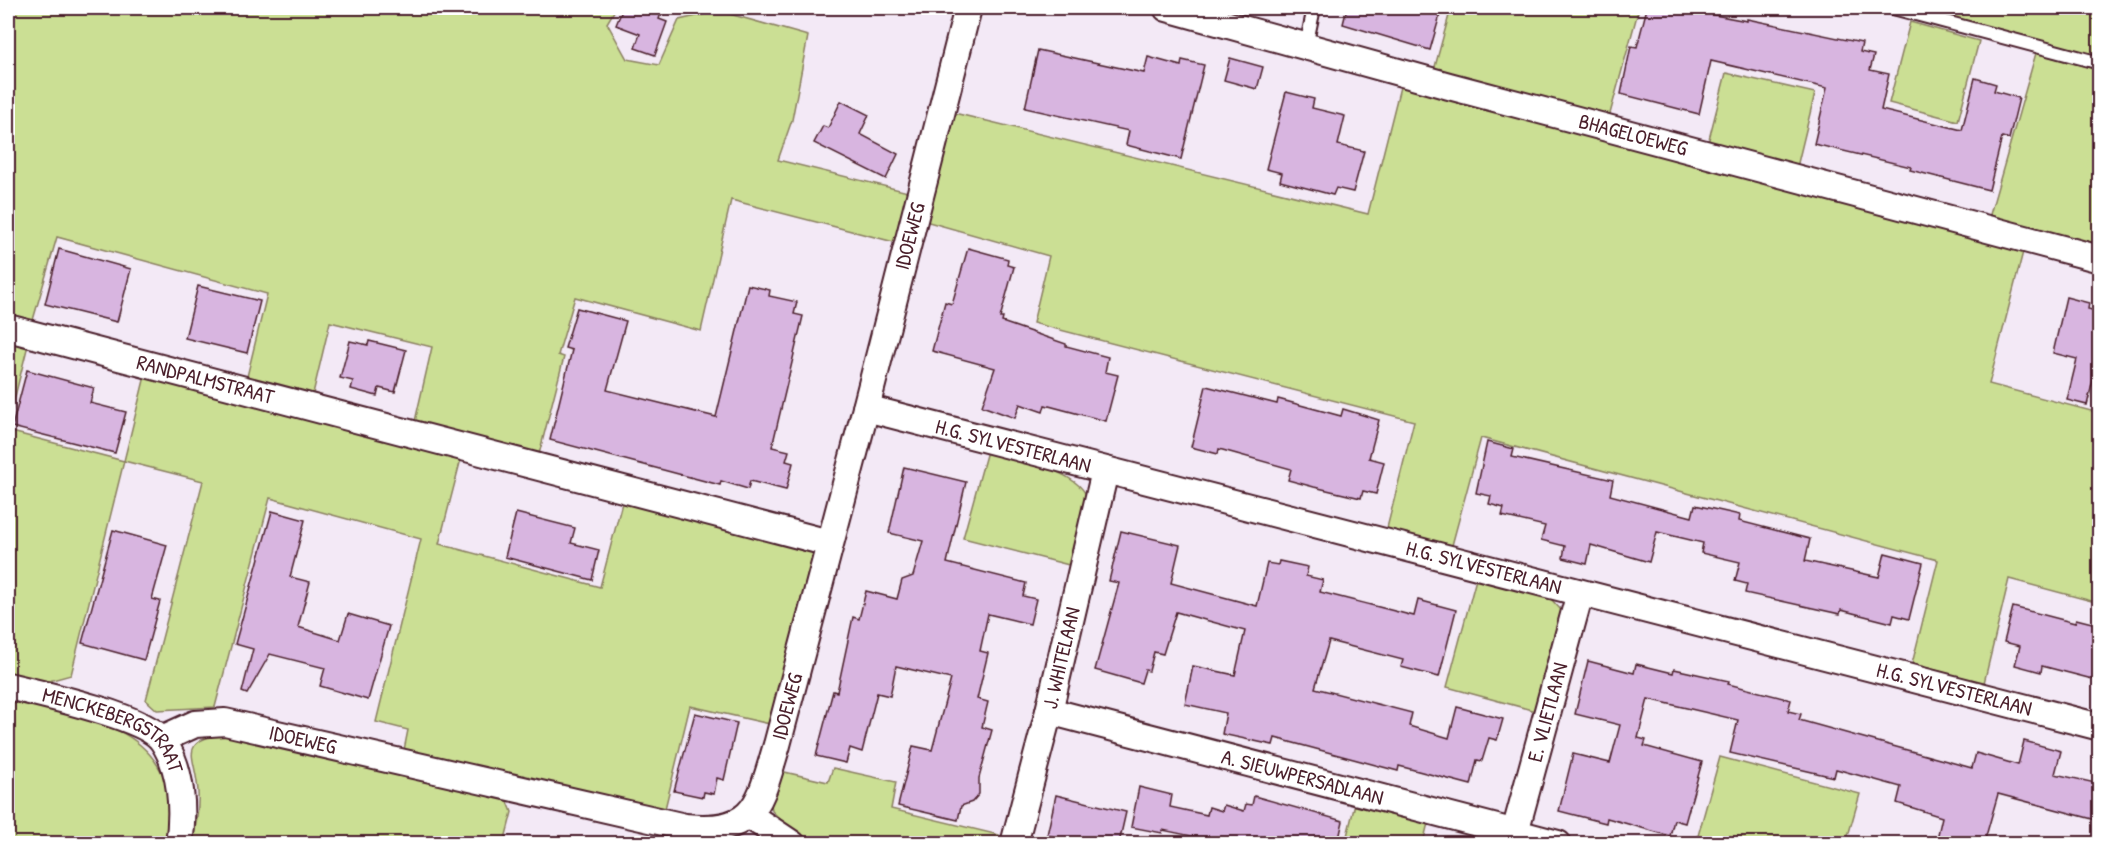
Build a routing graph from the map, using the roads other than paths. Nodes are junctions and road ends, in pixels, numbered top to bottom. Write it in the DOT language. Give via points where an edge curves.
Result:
graph roads {
  1 [pos="968,8"];
  2 [pos="1167,8"];
  3 [pos="1314,8"];
  4 [pos="1893,8"];
  5 [pos="1306,46"];
  6 [pos="2100,63"];
  7 [pos="2100,259"];
  8 [pos="8,327"];
  9 [pos="866,408"];
  10 [pos="1105,471"];
  11 [pos="830,543"];
  12 [pos="1580,592"];
  13 [pos="8,686"];
  14 [pos="1049,711"];
  15 [pos="2100,727"];
  16 [pos="162,739"];
  17 [pos="750,816"];
  18 [pos="1515,832"];
  19 [pos="179,843"];
  20 [pos="792,843"];
  21 [pos="1014,843"];
  22 [pos="1558,843"];
  1 -- 9 [label="street, IDOEWEG"];
  2 -- 5 [label="street, BHAGELOEWEG"];
  3 -- 5 [label="lane"];
  4 -- 6 [label="lane"];
  5 -- 7 [label="street, BHAGELOEWEG"];
  8 -- 11 [label="street, RANDPALMSTRAAT"];
  9 -- 10 [label="street, H.G. SYLVESTERLAAN"];
  9 -- 11 [label="street, IDOEWEG"];
  10 -- 12 [label="street, H.G. SYLVESTERLAAN"];
  10 -- 14 [label="street, J. WHITELAAN"];
  11 -- 17 [label="street, IDOEWEG" via="777,745 762,794"];
  12 -- 15 [label="street, H.G. SYLVESTERLAAN"];
  12 -- 18 [label="street, E. VLIETLAAN"];
  13 -- 16 [label="street, MENCKEBERGSTRAAT" via="131,720"];
  14 -- 18 [label="street, A. SIEUWPERSADLAAN"];
  14 -- 21 [label="street, J. WHITELAAN"];
  16 -- 17 [label="street, IDOEWEG" via="195,724 225,722 685,827 723,828"];
  16 -- 19 [label="street, MENCKEBERGSTRAAT" via="181,788"];
  17 -- 20 [label="street"];
  18 -- 22 [label="street, A. SIEUWPERSADLAAN"];
}
